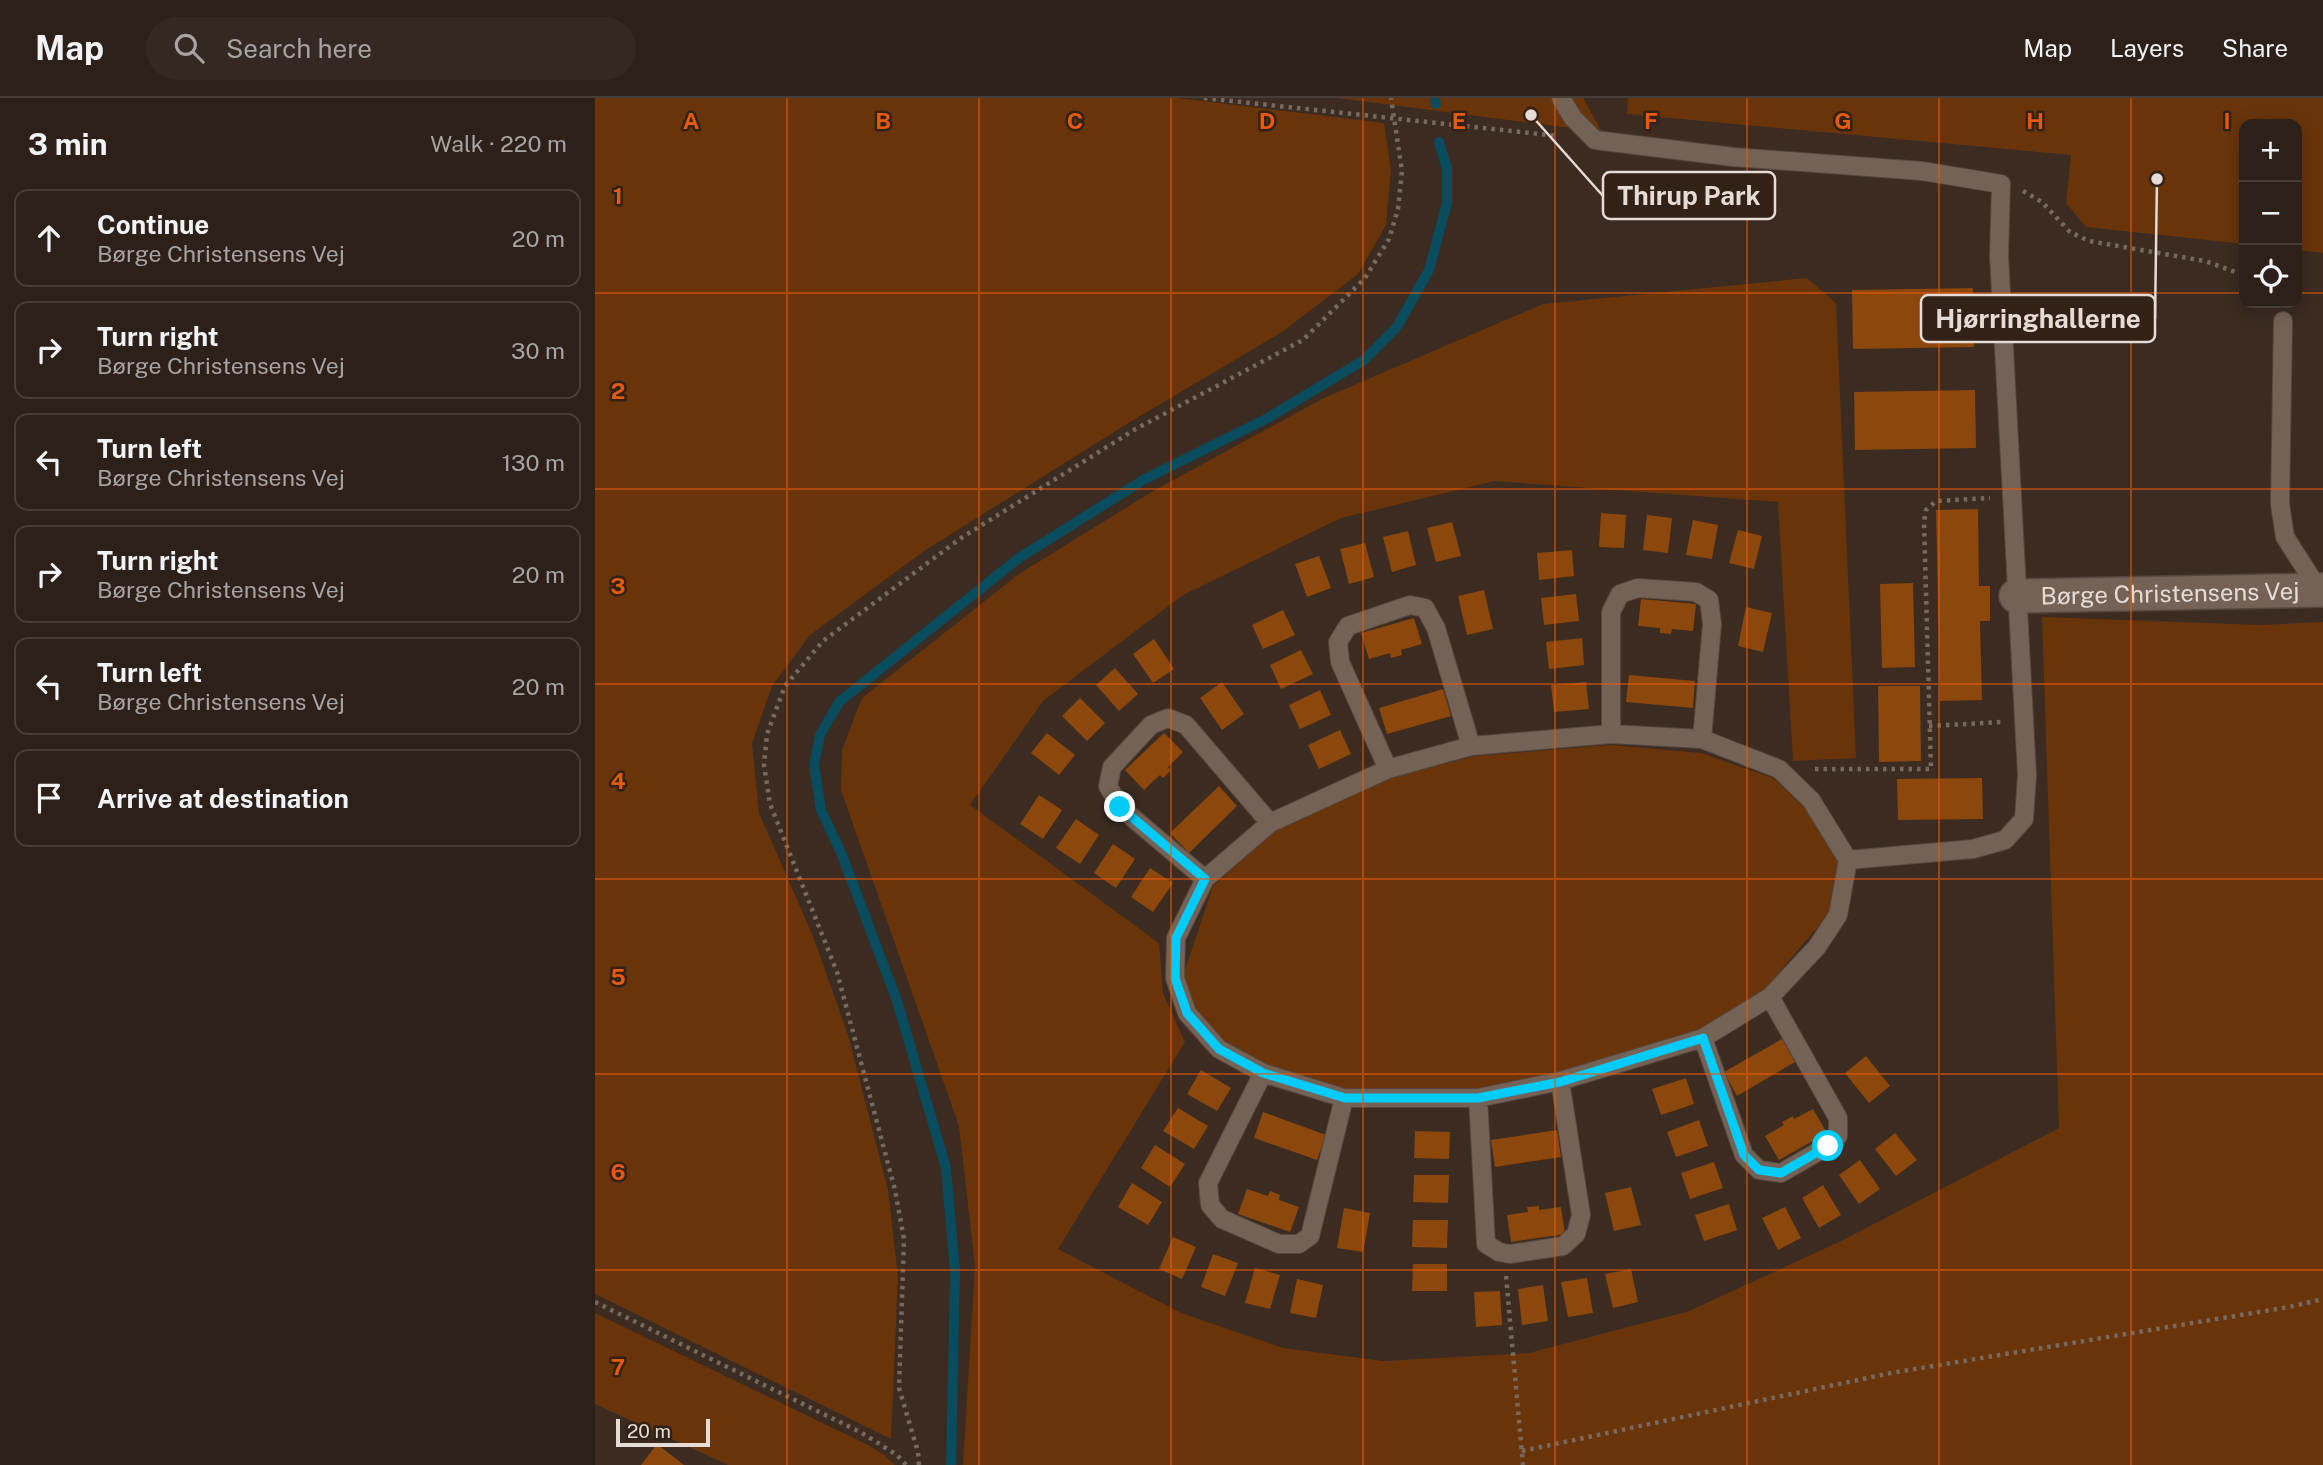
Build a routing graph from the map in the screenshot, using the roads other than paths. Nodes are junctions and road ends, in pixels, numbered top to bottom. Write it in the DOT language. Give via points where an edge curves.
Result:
graph roads {
  1 [pos="1561,98"];
  2 [pos="2283,321"];
  3 [pos="2321,590"];
  4 [pos="2016,596"];
  5 [pos="1611,734"];
  6 [pos="1702,739"];
  7 [pos="1471,746"];
  8 [pos="1388,769"];
  9 [pos="1270,823"];
  10 [pos="1848,860"];
  11 [pos="1205,879"];
  12 [pos="1770,998"];
  13 [pos="1703,1038"];
  14 [pos="1263,1073"];
  15 [pos="1560,1082"];
  16 [pos="1345,1098"];
  17 [pos="1478,1098"];
  1 -- 4 [label="lane, Børge Christensens Vej" via="1595,140 1733,157 1922,171 2001,184 1999,255"];
  2 -- 3 [label="lane" via="2280,504 2285,537"];
  3 -- 4 [label="street, Børge Christensens Vej"];
  4 -- 10 [label="lane, Børge Christensens Vej" via="2027,775 2024,819 2005,840 1973,849"];
  5 -- 6 [label="lane"];
  5 -- 6 [label="lane" via="1611,612 1620,594 1638,588 1696,592 1709,600 1712,624"];
  5 -- 7 [label="lane"];
  6 -- 10 [label="lane" via="1779,769 1811,800"];
  7 -- 8 [label="lane"];
  7 -- 8 [label="lane" via="1436,628 1425,608 1410,605 1348,626 1338,642 1341,662"];
  8 -- 9 [label="lane"];
  9 -- 11 [label="lane"];
  9 -- 11 [label="lane" via="1186,726 1168,718 1151,725 1112,767 1108,786 1120,807"];
  10 -- 12 [label="lane" via="1838,915 1818,947"];
  11 -- 14 [label="lane" via="1176,938 1175,978 1187,1013 1219,1049"];
  12 -- 13 [label="lane"];
  12 -- 13 [label="lane" via="1838,1118 1839,1136 1828,1146 1781,1173 1759,1170 1744,1155"];
  13 -- 15 [label="lane"];
  14 -- 16 [label="lane"];
  14 -- 16 [label="lane" via="1208,1184 1210,1205 1222,1219 1279,1244 1299,1244 1310,1236"];
  15 -- 17 [label="lane"];
  15 -- 17 [label="lane" via="1581,1215 1576,1234 1563,1246 1510,1254 1486,1244"];
  16 -- 17 [label="lane"];
}
